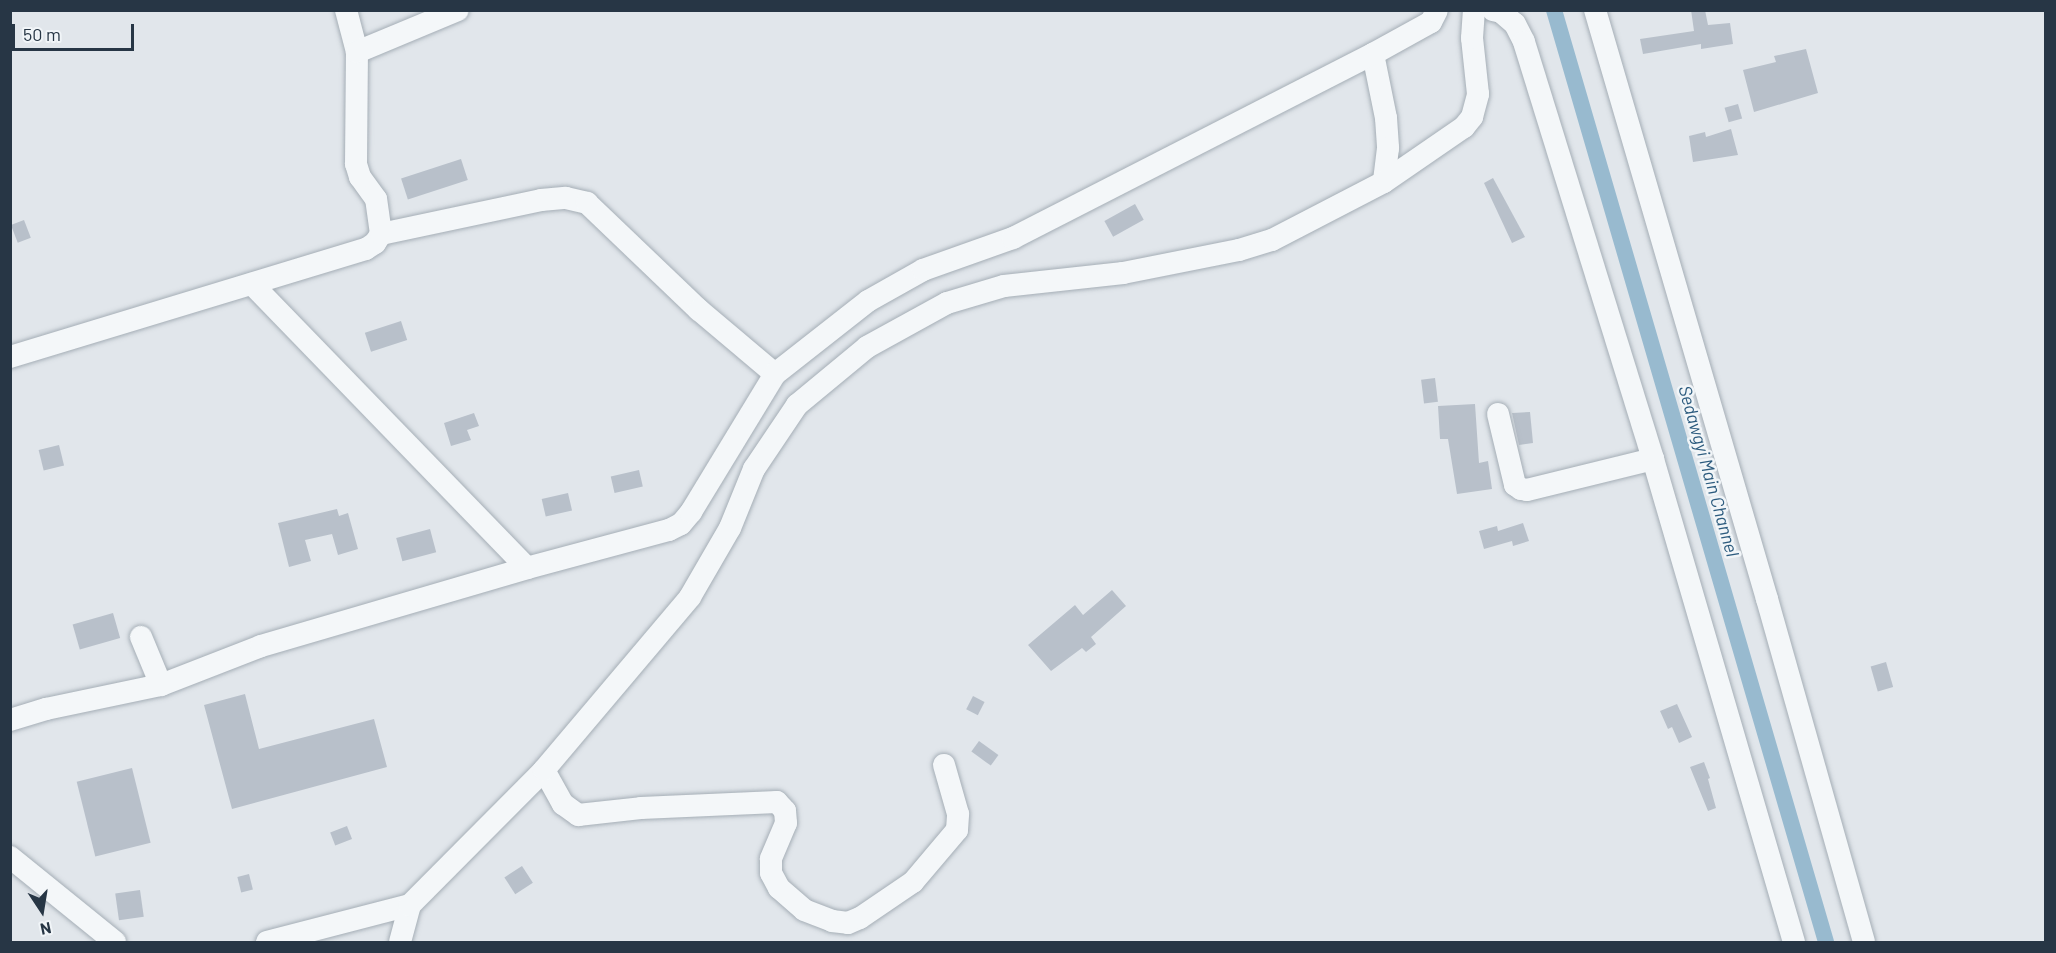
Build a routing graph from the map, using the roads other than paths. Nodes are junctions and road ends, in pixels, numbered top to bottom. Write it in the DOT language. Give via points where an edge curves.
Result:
graph roads {
  1 [pos="346,10"];
  2 [pos="458,10"];
  3 [pos="1437,10"];
  4 [pos="1474,10"];
  5 [pos="1492,10"];
  6 [pos="1595,10"];
  7 [pos="357,52"];
  8 [pos="1373,54"];
  9 [pos="1384,182"];
  10 [pos="381,234"];
  11 [pos="252,284"];
  12 [pos="10,357"];
  13 [pos="775,374"];
  14 [pos="1498,414"];
  15 [pos="1653,459"];
  16 [pos="527,568"];
  17 [pos="141,637"];
  18 [pos="161,685"];
  19 [pos="10,720"];
  20 [pos="944,765"];
  21 [pos="544,770"];
  22 [pos="10,857"];
  23 [pos="410,905"];
  24 [pos="115,942"];
  25 [pos="267,942"];
  26 [pos="400,942"];
  27 [pos="1794,942"];
  28 [pos="1864,942"];
  1 -- 7 [label="street"];
  2 -- 7 [label="street"];
  3 -- 8 [label="street" via="1431,22"];
  4 -- 9 [label="street" via="1472,38 1478,94 1472,117 1464,127"];
  5 -- 15 [label="street" via="1515,24 1524,42"];
  6 -- 28 [label="street"];
  7 -- 10 [label="street" via="356,164 376,199"];
  8 -- 9 [label="street" via="1386,118"];
  8 -- 13 [label="street" via="1013,238 923,270 868,301"];
  9 -- 21 [label="street" via="1272,240 1123,273 1004,286 947,303 867,347 797,405 754,469 730,528 690,597"];
  10 -- 11 [label="street" via="366,249"];
  10 -- 13 [label="street" via="541,200 566,198 587,203 699,310"];
  11 -- 12 [label="street"];
  11 -- 16 [label="street"];
  13 -- 16 [label="street" via="681,524"];
  14 -- 15 [label="street" via="1515,485 1521,489"];
  15 -- 27 [label="street"];
  16 -- 18 [label="street" via="261,646"];
  17 -- 18 [label="street"];
  18 -- 19 [label="street"];
  20 -- 21 [label="street" via="958,814 957,830 913,882 848,923 804,910 779,888 771,873 771,859 786,823 785,811 777,802 578,815 562,804"];
  21 -- 23 [label="street"];
  22 -- 24 [label="street"];
  23 -- 25 [label="street"];
  23 -- 26 [label="street"];
}
